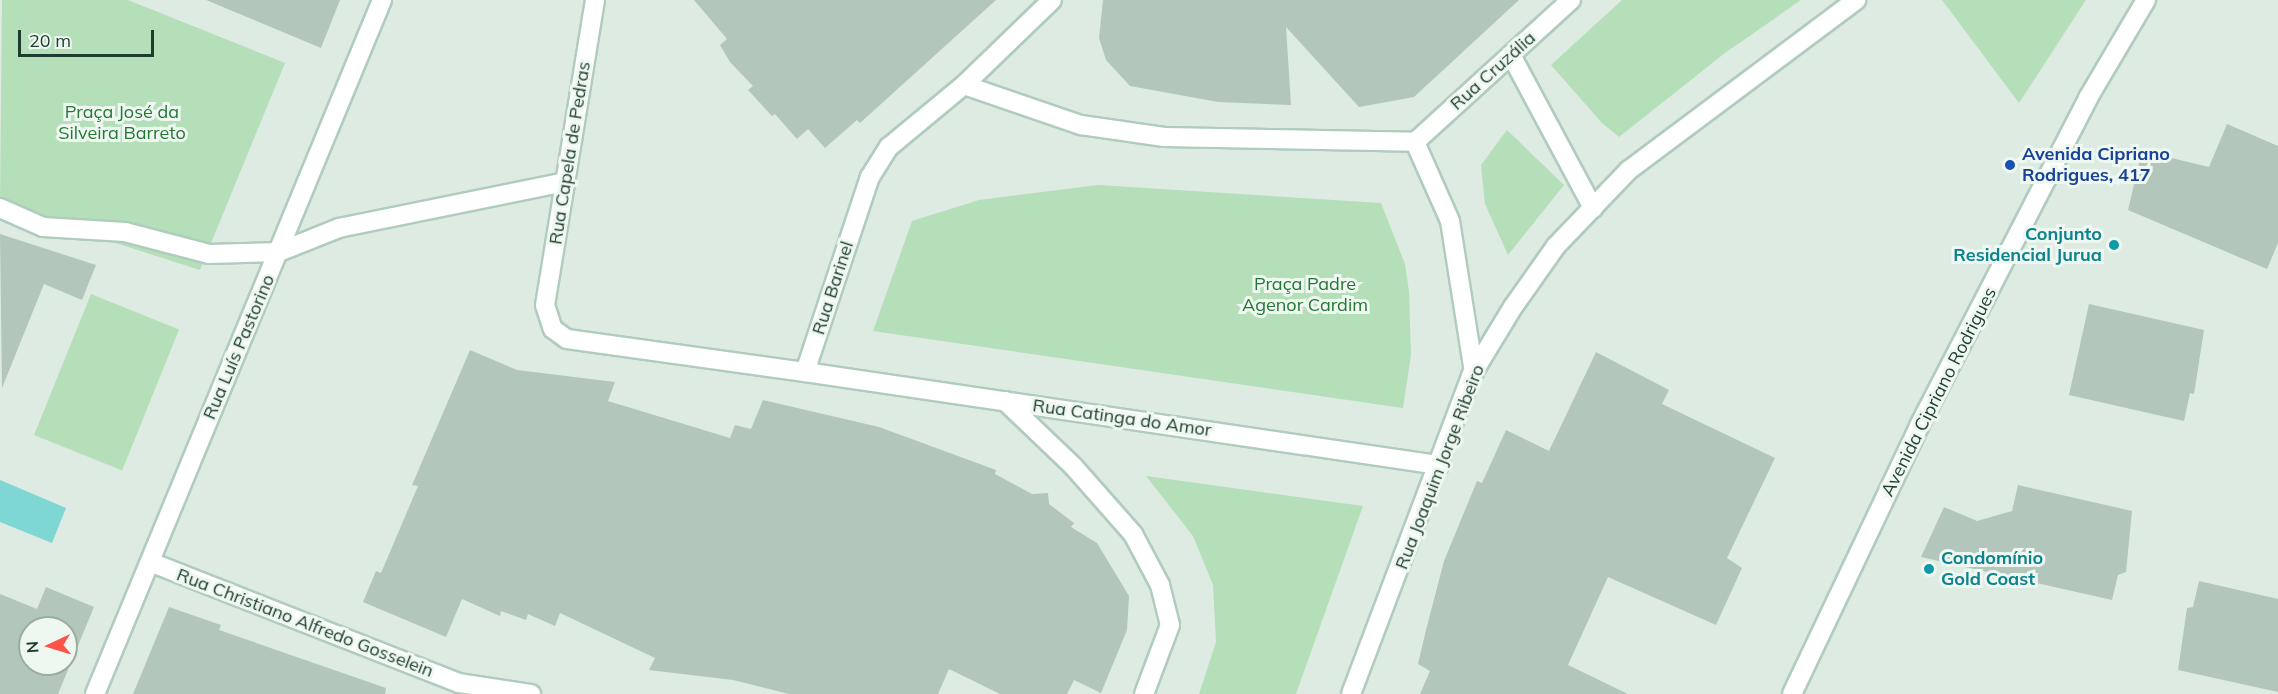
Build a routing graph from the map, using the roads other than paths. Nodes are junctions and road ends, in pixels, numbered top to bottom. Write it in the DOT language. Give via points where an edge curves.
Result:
graph roads {
  1 [pos="382,0"];
  2 [pos="595,0"];
  3 [pos="1052,0"];
  4 [pos="1571,0"];
  5 [pos="1856,0"];
  6 [pos="2146,0"];
  7 [pos="1510,56"];
  8 [pos="964,85"];
  9 [pos="1415,142"];
  10 [pos="566,182"];
  11 [pos="0,208"];
  12 [pos="1593,208"];
  13 [pos="279,252"];
  14 [pos="806,372"];
  15 [pos="1474,372"];
  16 [pos="1005,401"];
  17 [pos="1439,465"];
  18 [pos="150,562"];
  19 [pos="95,694"];
  20 [pos="531,694"];
  21 [pos="1144,694"];
  22 [pos="1351,694"];
  23 [pos="1792,694"];
  1 -- 13 [label="street, Rua Luís Pastorino"];
  2 -- 10 [label="street, Rua Capela de Pedras"];
  3 -- 8 [label="street, Rua Barinel"];
  4 -- 7 [label="street, Rua Cruzália"];
  5 -- 12 [label="street, Rua Joaquim Jorge Ribeiro" via="1629,170"];
  6 -- 23 [label="street, Avenida Cipriano Rodrigues" via="2088,98 1919,426"];
  7 -- 9 [label="street, Rua Cruzália"];
  7 -- 12 [label="street"];
  8 -- 9 [label="street" via="1082,125 1164,137"];
  8 -- 14 [label="street, Rua Barinel" via="888,147 870,177"];
  9 -- 15 [label="street" via="1450,221"];
  10 -- 13 [label="street" via="339,228"];
  10 -- 14 [label="street, Rua Capela de Pedras" via="545,305 553,329 567,339"];
  11 -- 13 [label="street" via="43,227 125,232 209,254"];
  12 -- 15 [label="street, Rua Joaquim Jorge Ribeiro" via="1557,246 1513,307"];
  13 -- 18 [label="street, Rua Luís Pastorino"];
  14 -- 16 [label="street, Rua Catinga do Amor"];
  15 -- 17 [label="street, Rua Joaquim Jorge Ribeiro"];
  16 -- 17 [label="street, Rua Catinga do Amor"];
  16 -- 21 [label="street" via="1073,466 1133,534 1160,585 1170,625"];
  17 -- 22 [label="street, Rua Joaquim Jorge Ribeiro"];
  18 -- 19 [label="street, Rua Luís Pastorino"];
  18 -- 20 [label="street, Rua Christiano Alfredo Gosselein" via="459,683"];
}
